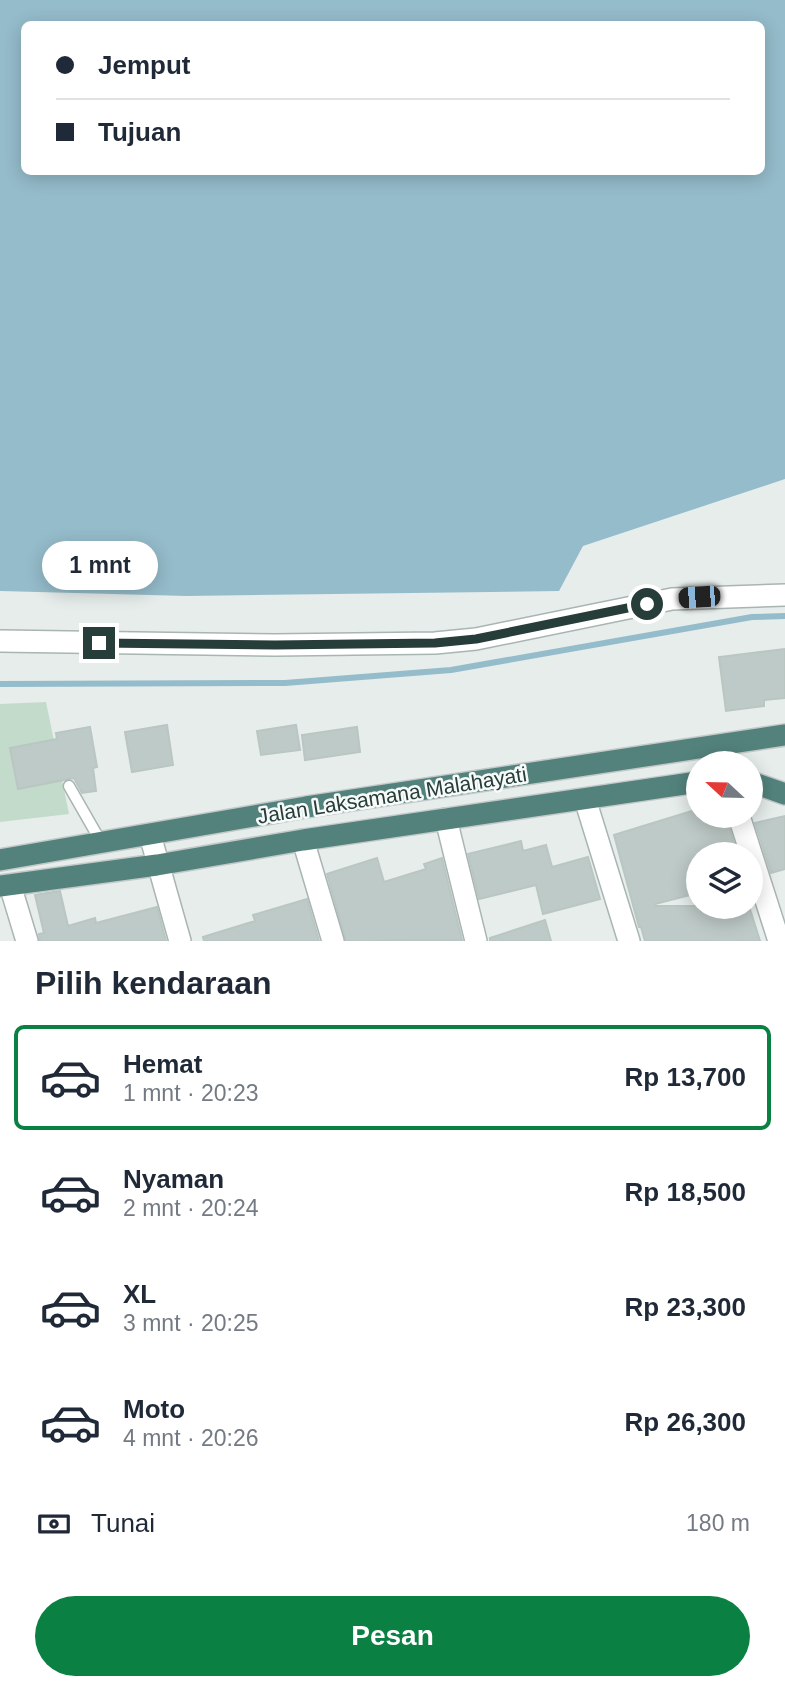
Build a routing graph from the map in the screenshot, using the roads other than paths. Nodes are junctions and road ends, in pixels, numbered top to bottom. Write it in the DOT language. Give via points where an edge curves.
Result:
graph roads {
  1 [pos="785,594"];
  2 [pos="0,641"];
  3 [pos="785,735"];
  4 [pos="686,784"];
  5 [pos="69,786"];
  6 [pos="763,786"];
  7 [pos="785,794"];
  8 [pos="585,799"];
  9 [pos="446,819"];
  10 [pos="743,828"];
  11 [pos="150,835"];
  12 [pos="303,840"];
  13 [pos="102,842"];
  14 [pos="0,860"];
  15 [pos="157,865"];
  16 [pos="5,886"];
  17 [pos="27,941"];
  18 [pos="180,941"];
  19 [pos="333,941"];
  20 [pos="476,941"];
  21 [pos="629,941"];
  22 [pos="779,941"];
  1 -- 2 [label="street" via="672,599 476,639 435,643"];
  3 -- 11 [label="highway, Jalan Laksamana Malahayati"];
  4 -- 8 [label="highway, Jalan Laksamana Malahayati"];
  5 -- 13 [label="lane"];
  6 -- 7 [label="highway"];
  8 -- 9 [label="highway, Jalan Laksamana Malahayati"];
  8 -- 21 [label="street"];
  9 -- 12 [label="highway, Jalan Laksamana Malahayati"];
  9 -- 20 [label="street"];
  10 -- 22 [label="street"];
  11 -- 13 [label="highway, Jalan Laksamana Malahayati"];
  11 -- 15 [label="street"];
  12 -- 15 [label="highway, Jalan Laksamana Malahayati"];
  12 -- 19 [label="street"];
  13 -- 14 [label="highway, Jalan Laksamana Malahayati"];
  15 -- 16 [label="highway, Jalan Laksamana Malahayati"];
  15 -- 18 [label="street"];
  16 -- 17 [label="street"];
}
